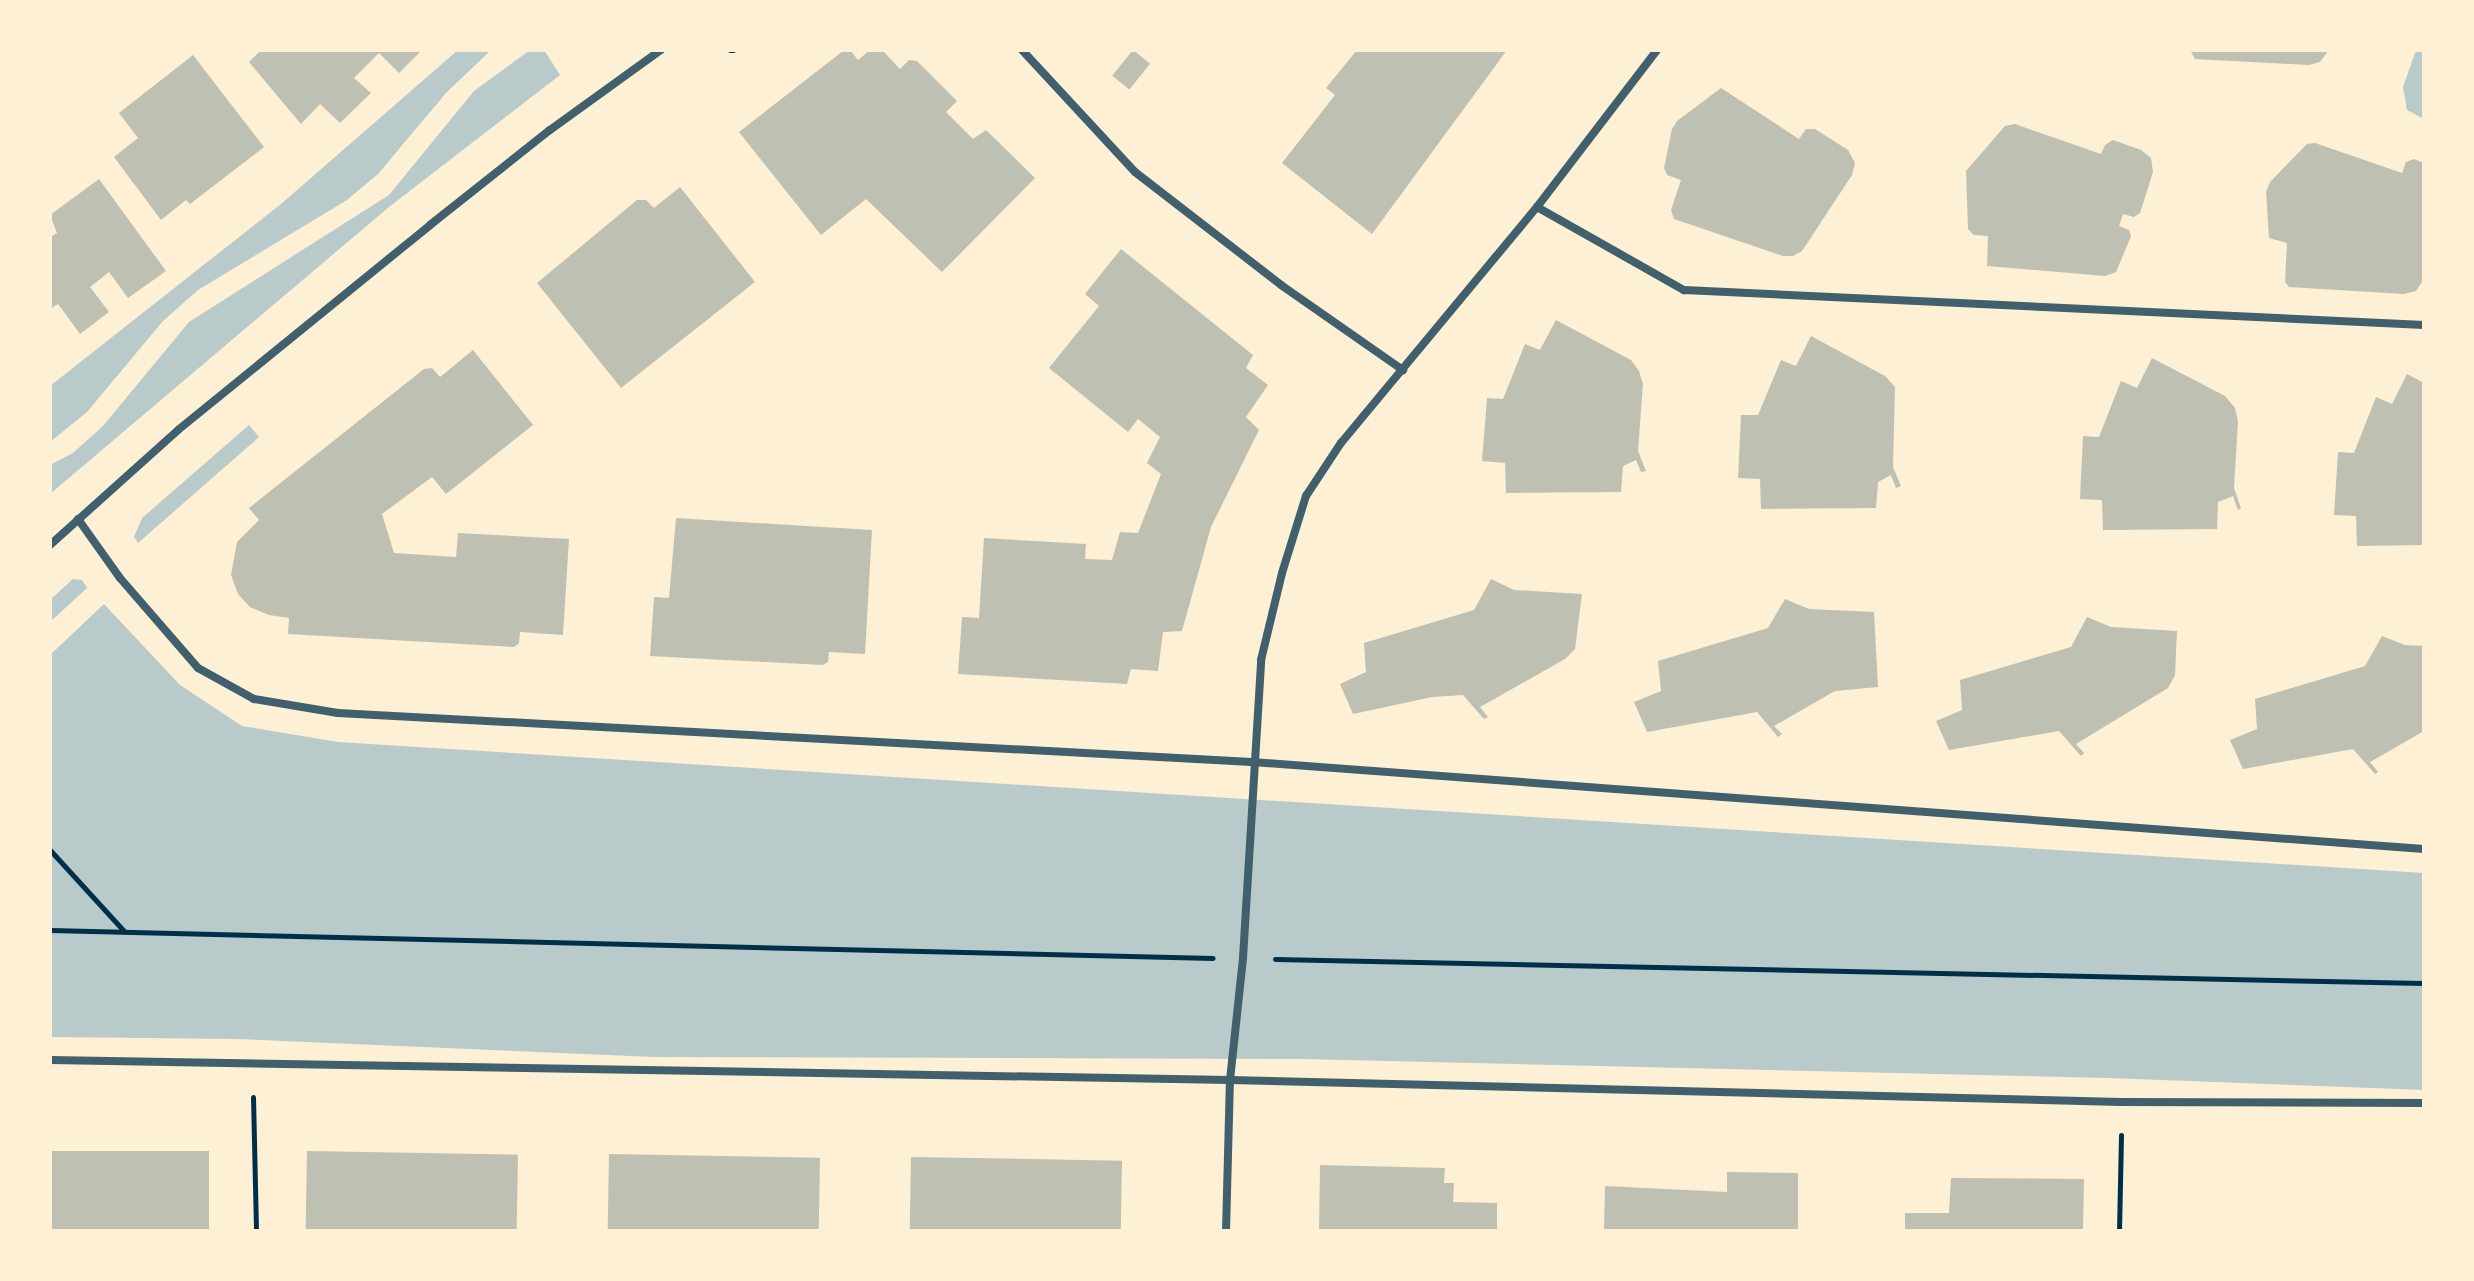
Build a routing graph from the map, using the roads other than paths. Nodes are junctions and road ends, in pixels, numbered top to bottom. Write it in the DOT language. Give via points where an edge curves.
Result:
graph roads {
  1 [pos="661,50"];
  2 [pos="1022,50"];
  3 [pos="1657,50"];
  4 [pos="1537,207"];
  5 [pos="2424,325"];
  6 [pos="1403,370"];
  7 [pos="78,519"];
  8 [pos="50,545"];
  9 [pos="1252,762"];
  10 [pos="2424,849"];
  11 [pos="50,1060"];
  12 [pos="1230,1080"];
  13 [pos="2424,1103"];
  14 [pos="1226,1231"];
  1 -- 7 [label="street" via="430,225 178,430"];
  2 -- 6 [label="street" via="1135,172 1281,285"];
  3 -- 4 [label="street"];
  4 -- 5 [label="street" via="1684,290"];
  4 -- 6 [label="street"];
  6 -- 9 [label="street" via="1341,443 1306,496 1261,660"];
  7 -- 8 [label="street"];
  7 -- 9 [label="street" via="120,578 198,668 254,699 338,713"];
  9 -- 10 [label="street"];
  9 -- 12 [label="street" via="1243,958"];
  11 -- 12 [label="street"];
  12 -- 13 [label="street" via="2121,1102"];
  12 -- 14 [label="street"];
}
